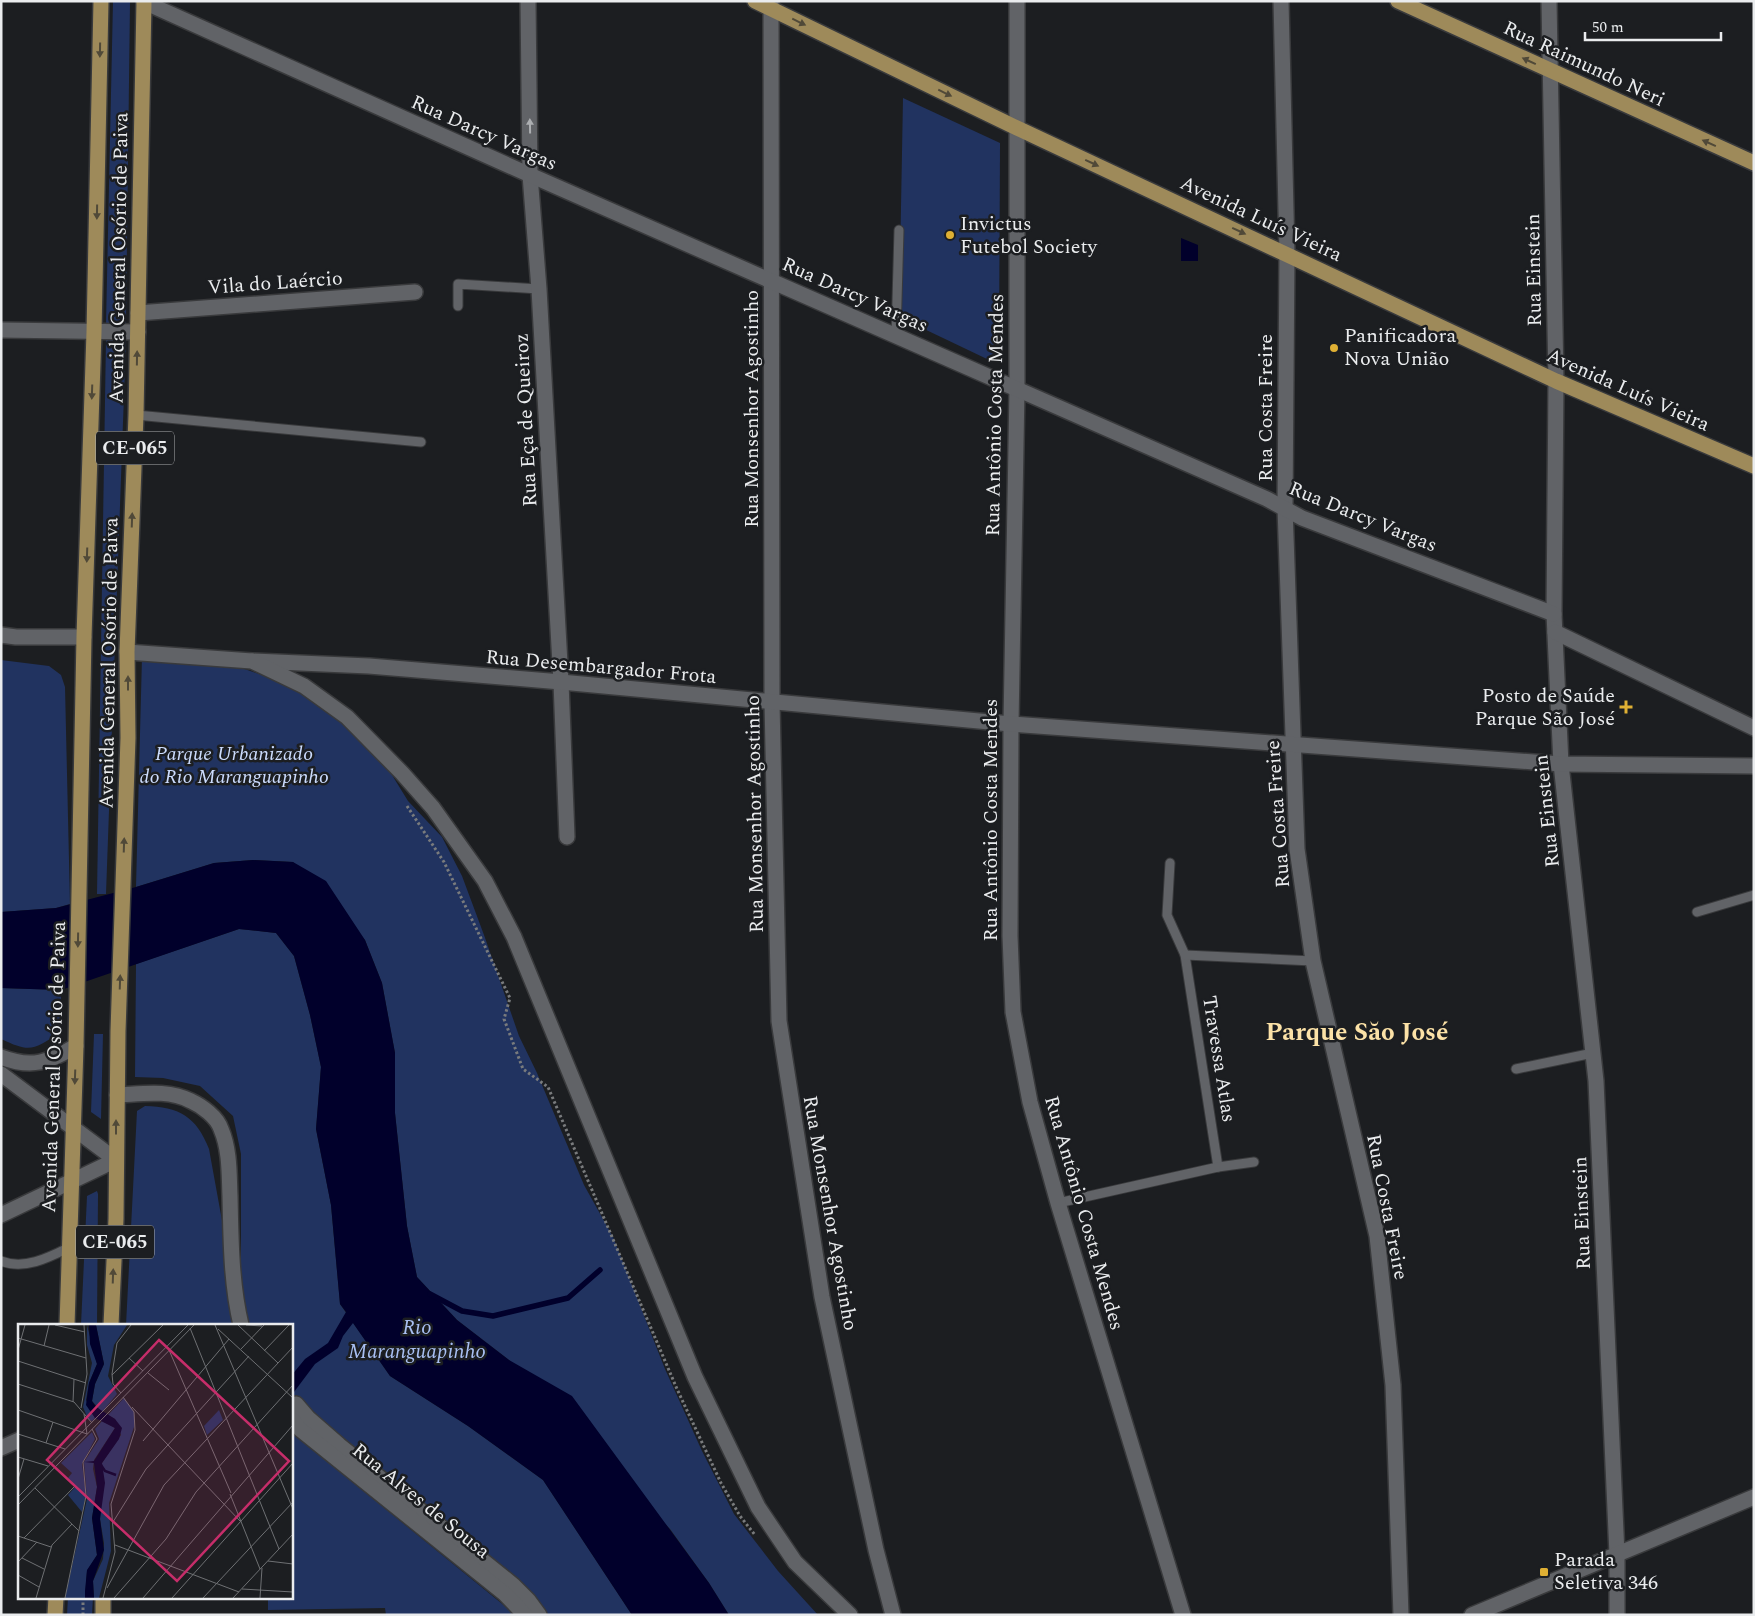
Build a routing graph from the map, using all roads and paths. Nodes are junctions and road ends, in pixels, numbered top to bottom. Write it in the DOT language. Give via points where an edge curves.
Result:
graph roads {
  1 [pos="101,1"];
  2 [pos="528,1"];
  3 [pos="755,1"];
  4 [pos="1017,1"];
  5 [pos="1281,1"];
  6 [pos="1398,1"];
  7 [pos="1549,1"];
  8 [pos="144,2"];
  9 [pos="771,5"];
  10 [pos="1551,71"];
  11 [pos="1017,128"];
  12 [pos="1754,162"];
  13 [pos="530,175"];
  14 [pos="900,230"];
  15 [pos="1287,253"];
  16 [pos="772,281"];
  17 [pos="539,289"];
  18 [pos="415,292"];
  19 [pos="458,306"];
  20 [pos="138,313"];
  21 [pos="1,330"];
  22 [pos="94,332"];
  23 [pos="138,332"];
  24 [pos="896,336"];
  25 [pos="1556,381"];
  26 [pos="1017,389"];
  27 [pos="136,415"];
  28 [pos="421,442"];
  29 [pos="1754,466"];
  30 [pos="1285,508"];
  31 [pos="1554,614"];
  32 [pos="1555,632"];
  33 [pos="1,634"];
  34 [pos="84,637"];
  35 [pos="128,652"];
  36 [pos="252,661"];
  37 [pos="561,682"];
  38 [pos="772,703"];
  39 [pos="1011,724"];
  40 [pos="1754,728"];
  41 [pos="1292,744"];
  42 [pos="1561,764"];
  43 [pos="1754,766"];
  44 [pos="406,804"];
  45 [pos="567,837"];
  46 [pos="1170,863"];
  47 [pos="1754,895"];
  48 [pos="1697,912"];
  49 [pos="1185,955"];
  50 [pos="1313,961"];
  51 [pos="76,1046"];
  52 [pos="1593,1053"];
  53 [pos="1,1057"];
  54 [pos="1516,1068"];
  55 [pos="1,1074"];
  56 [pos="117,1095"];
  57 [pos="73,1128"];
  58 [pos="116,1160"];
  59 [pos="1254,1162"];
  60 [pos="1218,1167"];
  61 [pos="71,1183"];
  62 [pos="1058,1203"];
  63 [pos="1,1215"];
  64 [pos="68,1248"];
  65 [pos="1,1261"];
  66 [pos="67,1324"];
  67 [pos="112,1324"];
  68 [pos="241,1324"];
  69 [pos="296,1404"];
  70 [pos="292,1420"];
  71 [pos="18,1440"];
  72 [pos="1,1448"];
  73 [pos="1754,1497"];
  74 [pos="758,1538"];
  75 [pos="1616,1555"];
  76 [pos="56,1598"];
  77 [pos="83,1598"];
  78 [pos="103,1598"];
  79 [pos="55,1615"];
  80 [pos="83,1615"];
  81 [pos="103,1615"];
  82 [pos="525,1615"];
  83 [pos="539,1615"];
  84 [pos="850,1615"];
  85 [pos="894,1615"];
  86 [pos="1183,1615"];
  87 [pos="1401,1615"];
  88 [pos="1472,1615"];
  89 [pos="1617,1615"];
  1 -- 22 [label="main road, Avenida General Osório de Paiva / CE-065, one-way"];
  13 -- 2 [label="street, Rua Eça de Queiroz, one-way"];
  3 -- 9 [label="main road, Avenida Luís Vieira"];
  4 -- 11 [label="street, Rua Antônio Costa Mendes"];
  5 -- 15 [label="street, Rua Costa Freire"];
  10 -- 6 [label="main road, Rua Raimundo Neri, one-way"];
  7 -- 10 [label="street, Rua Einstein"];
  8 -- 13 [label="street, Rua Darcy Vargas"];
  8 -- 20 [label="main road, Avenida General Osório de Paiva / CE-065"];
  9 -- 11 [label="main road, Avenida Luís Vieira, one-way"];
  9 -- 16 [label="street, Rua Monsenhor Agostinho"];
  12 -- 10 [label="main road, Rua Raimundo Neri, one-way"];
  10 -- 25 [label="street, Rua Einstein"];
  11 -- 15 [label="main road, Avenida Luís Vieira, one-way"];
  11 -- 26 [label="street, Rua Antônio Costa Mendes"];
  13 -- 16 [label="street, Rua Darcy Vargas"];
  13 -- 17 [label="street, Rua Eça de Queiroz"];
  14 -- 24 [label="lane"];
  15 -- 25 [label="main road, Avenida Luís Vieira"];
  15 -- 30 [label="street, Rua Costa Freire"];
  16 -- 24 [label="street, Rua Darcy Vargas"];
  16 -- 38 [label="street, Rua Monsenhor Agostinho"];
  17 -- 19 [label="lane" via="458,284"];
  17 -- 37 [label="street, Rua Eça de Queiroz"];
  18 -- 20 [label="street, Vila do Laércio"];
  20 -- 23 [label="main road, Avenida General Osório de Paiva / CE-065"];
  21 -- 22 [label="street"];
  22 -- 23 [label="street"];
  22 -- 34 [label="main road, Avenida General Osório de Paiva / CE-065, one-way"];
  27 -- 23 [label="main road, Avenida General Osório de Paiva / CE-065, one-way"];
  24 -- 26 [label="street, Rua Darcy Vargas"];
  25 -- 29 [label="main road, Avenida Luís Vieira"];
  25 -- 31 [label="street, Rua Einstein"];
  26 -- 30 [label="street, Rua Darcy Vargas"];
  26 -- 39 [label="street, Rua Antônio Costa Mendes"];
  27 -- 28 [label="lane"];
  35 -- 27 [label="main road, Avenida General Osório de Paiva / CE-065, one-way"];
  30 -- 31 [label="street, Rua Darcy Vargas" via="1302,518"];
  30 -- 41 [label="street, Rua Costa Freire"];
  31 -- 32 [label="street, Rua Einstein"];
  32 -- 40 [label="street"];
  32 -- 42 [label="street, Rua Einstein"];
  33 -- 34 [label="street"];
  34 -- 51 [label="main road, Avenida General Osório de Paiva / CE-065, one-way"];
  35 -- 36 [label="street, Rua Desembargador Frota"];
  56 -- 35 [label="main road, Avenida General Osório de Paiva / CE-065, one-way"];
  36 -- 37 [label="street, Rua Desembargador Frota" via="370,666"];
  36 -- 84 [label="street" via="304,686 347,718 427,801 485,881 514,937 542,1003 695,1377 758,1507 794,1562"];
  37 -- 38 [label="street, Rua Desembargador Frota"];
  37 -- 45 [label="street, Rua Eça de Queiroz"];
  38 -- 39 [label="street, Rua Desembargador Frota"];
  38 -- 85 [label="street, Rua Monsenhor Agostinho" via="781,1041 822,1297 876,1550"];
  39 -- 41 [label="street, Rua Desembargador Frota"];
  39 -- 62 [label="street, Rua Antônio Costa Mendes" via="1013,1012 1030,1102"];
  41 -- 42 [label="street, Rua Desembargador Frota"];
  41 -- 50 [label="street, Rua Costa Freire" via="1297,849"];
  42 -- 43 [label="street, Rua Desembargador Frota"];
  42 -- 52 [label="street, Rua Einstein"];
  44 -- 74 [label="path" via="444,862 510,998 504,1019 523,1069 548,1087 677,1389 721,1483 740,1516"];
  46 -- 49 [label="lane, Travessa Atlas" via="1167,916"];
  47 -- 48 [label="lane"];
  49 -- 50 [label="lane"];
  49 -- 60 [label="lane, Travessa Atlas"];
  50 -- 87 [label="street, Rua Costa Freire" via="1376,1236 1393,1385"];
  51 -- 53 [label="street" via="56,1058 41,1062 27,1064"];
  51 -- 57 [label="main road, Avenida General Osório de Paiva / CE-065, one-way"];
  52 -- 54 [label="lane"];
  52 -- 75 [label="street, Rua Einstein"];
  55 -- 57 [label="street"];
  58 -- 56 [label="main road, Avenida General Osório de Paiva / CE-065, one-way"];
  56 -- 68 [label="street" via="159,1093 191,1100 221,1128 228,1158 233,1279"];
  57 -- 58 [label="street"];
  57 -- 61 [label="main road, Avenida General Osório de Paiva / CE-065"];
  58 -- 61 [label="street"];
  67 -- 58 [label="main road, Avenida General Osório de Paiva / CE-065, one-way"];
  59 -- 60 [label="lane"];
  60 -- 62 [label="lane"];
  61 -- 63 [label="street"];
  61 -- 64 [label="main road, Avenida General Osório de Paiva / CE-065"];
  62 -- 86 [label="street, Rua Antônio Costa Mendes"];
  64 -- 65 [label="lane" via="39,1261 10,1265"];
  64 -- 66 [label="main road, Avenida General Osório de Paiva / CE-065"];
  69 -- 83 [label="street" via="339,1445 513,1586"];
  70 -- 82 [label="street, Rua Alves de Sousa" via="505,1594"];
  71 -- 72 [label="street"];
  73 -- 75 [label="street"];
  75 -- 88 [label="street"];
  75 -- 89 [label="street, Rua Einstein"];
  76 -- 79 [label="main road"];
  77 -- 80 [label="path"];
  78 -- 81 [label="main road"];
}
